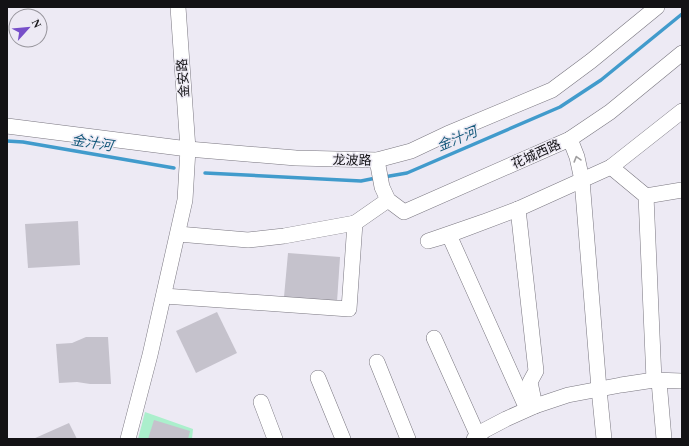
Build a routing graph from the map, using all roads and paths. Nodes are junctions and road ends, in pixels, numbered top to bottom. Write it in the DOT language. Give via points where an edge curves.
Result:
graph roads {
  1 [pos="178,7"];
  2 [pos="657,7"];
  3 [pos="682,53"];
  4 [pos="682,110"];
  5 [pos="7,126"];
  6 [pos="570,139"];
  7 [pos="188,149"];
  8 [pos="377,160"];
  9 [pos="611,167"];
  10 [pos="582,180"];
  11 [pos="682,190"];
  12 [pos="385,194"];
  13 [pos="646,196"];
  14 [pos="518,209"];
  15 [pos="483,222"];
  16 [pos="355,223"];
  17 [pos="178,234"];
  18 [pos="449,235"];
  19 [pos="164,296"];
  20 [pos="434,338"];
  21 [pos="377,362"];
  22 [pos="318,378"];
  23 [pos="657,380"];
  24 [pos="682,382"];
  25 [pos="599,389"];
  26 [pos="261,402"];
  27 [pos="531,408"];
  28 [pos="480,436"];
  29 [pos="128,439"];
  30 [pos="275,439"];
  31 [pos="343,439"];
  32 [pos="408,439"];
  33 [pos="604,439"];
  34 [pos="664,439"];
  1 -- 7 [label="street, 金安路"];
  2 -- 8 [label="street, 龙波路" via="552,90 411,151"];
  3 -- 6 [label="street, 花城西路" via="610,112"];
  4 -- 9 [label="street"];
  5 -- 7 [label="street, 龙波路"];
  10 -- 6 [label="street, one-way"];
  6 -- 12 [label="street, 花城西路" via="404,212"];
  7 -- 8 [label="street, 龙波路" via="296,158"];
  7 -- 17 [label="street, 金安路" via="185,200"];
  8 -- 12 [label="street"];
  9 -- 10 [label="street"];
  9 -- 13 [label="street"];
  10 -- 14 [label="street"];
  10 -- 25 [label="street"];
  11 -- 13 [label="street"];
  12 -- 16 [label="street"];
  13 -- 23 [label="street"];
  14 -- 15 [label="street"];
  14 -- 27 [label="street" via="536,371 530,382"];
  15 -- 18 [label="street"];
  15 -- 18 [label="street" via="428,241"];
  16 -- 17 [label="street" via="248,240"];
  16 -- 19 [label="street" via="349,310"];
  17 -- 19 [label="street, 金安路"];
  18 -- 27 [label="street"];
  19 -- 29 [label="street, 金安路"];
  20 -- 28 [label="street"];
  21 -- 32 [label="street"];
  22 -- 31 [label="street"];
  23 -- 24 [label="street"];
  23 -- 25 [label="street"];
  23 -- 34 [label="street"];
  25 -- 27 [label="street" via="568,395"];
  25 -- 33 [label="street"];
  26 -- 30 [label="street"];
  27 -- 28 [label="street" via="506,419"];
}
